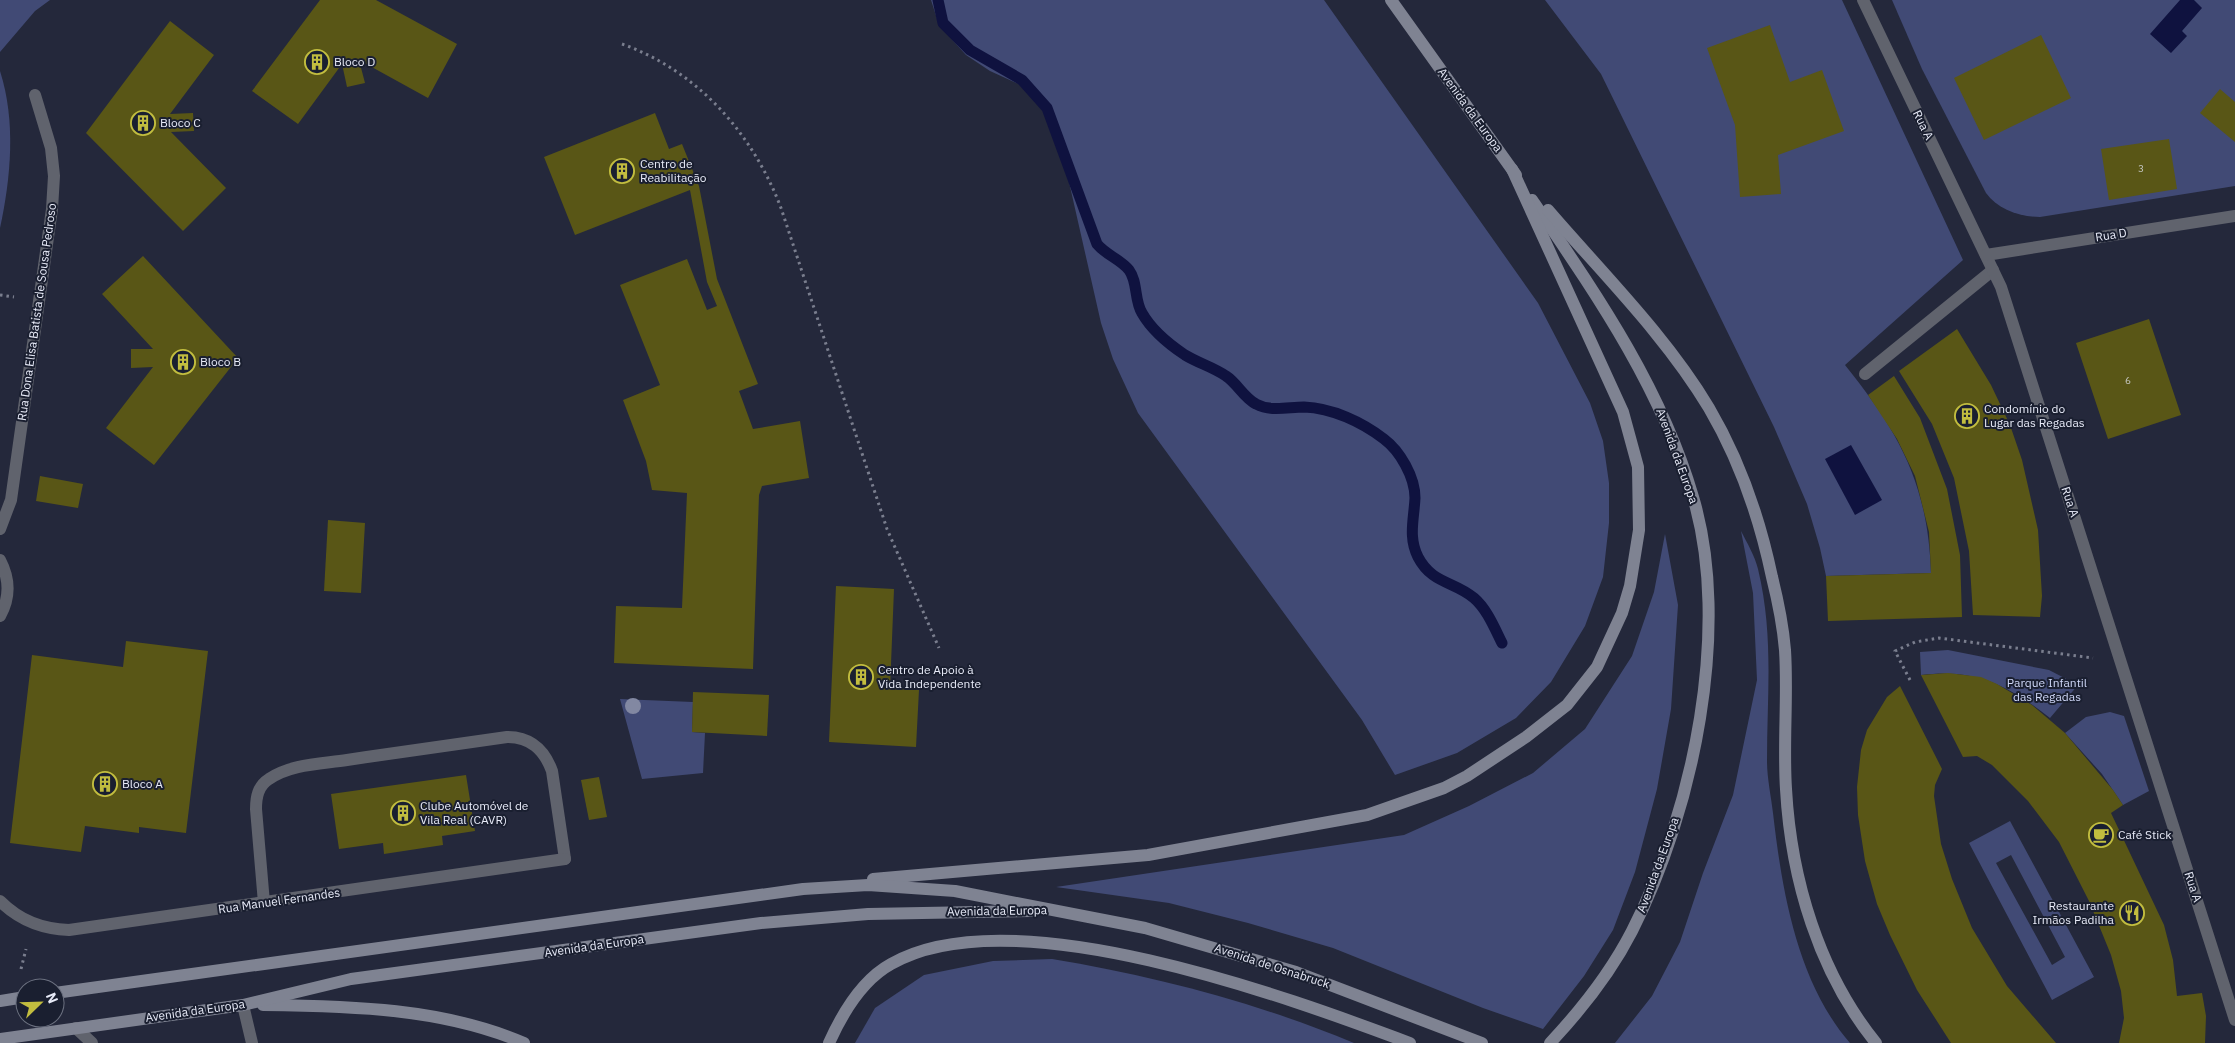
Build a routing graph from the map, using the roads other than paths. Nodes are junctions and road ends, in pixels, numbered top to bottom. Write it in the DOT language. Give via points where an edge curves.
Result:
graph roads {
  1 [pos="1391,0"];
  2 [pos="1863,0"];
  3 [pos="35,95"];
  4 [pos="1512,169"];
  5 [pos="2235,216"];
  6 [pos="1986,255"];
  7 [pos="1993,270"];
  8 [pos="1865,374"];
  9 [pos="0,529"];
  10 [pos="0,560"];
  11 [pos="0,616"];
  12 [pos="803,889"];
  13 [pos="0,902"];
  14 [pos="264,903"];
  15 [pos="1055,911"];
  16 [pos="65,992"];
  17 [pos="15,999"];
  18 [pos="0,1001"];
  19 [pos="243,1005"];
  20 [pos="2235,1020"];
  21 [pos="76,1028"];
  22 [pos="0,1039"];
  23 [pos="92,1043"];
  24 [pos="252,1043"];
  25 [pos="524,1043"];
  26 [pos="829,1043"];
  27 [pos="1410,1043"];
  28 [pos="1482,1043"];
  29 [pos="1550,1043"];
  30 [pos="1876,1043"];
  1 -- 4 [label="main road, Avenida da Europa"];
  2 -- 6 [label="street, Rua A"];
  3 -- 9 [label="street, Rua Dona Elisa Batista de Sousa Pedroso" via="48,133 53,162 51,228 11,500"];
  4 -- 12 [label="main road" via="1620,404 1638,468 1639,530 1622,613 1598,666 1567,705 1467,776 1444,788 1367,815 1148,855 914,874"];
  4 -- 29 [label="main road, Avenida da Europa" via="1611,318 1654,395 1694,499 1708,587 1708,638 1702,703 1682,798 1662,861 1620,953"];
  4 -- 30 [label="main road" via="1664,345 1708,407 1735,462 1762,537 1779,610 1786,678 1786,791 1802,893 1818,943 1840,992"];
  5 -- 6 [label="street, Rua D"];
  6 -- 7 [label="street, Rua A"];
  7 -- 8 [label="street"];
  7 -- 20 [label="street, Rua A" via="2007,305"];
  10 -- 11 [label="street" via="8,591"];
  12 -- 15 [label="main road, Avenida da Europa" via="868,885 927,888"];
  12 -- 16 [label="main road, Avenida da Europa"];
  13 -- 14 [label="street, Rua Manuel Fernandes" via="32,924 69,930"];
  14 -- 14 [label="street, Rua Manuel Fernandes" via="565,860 548,760 530,741 507,737 295,768 267,779 256,796"];
  15 -- 19 [label="main road, Avenida da Europa" via="868,914 778,921 351,979"];
  15 -- 28 [label="main road, Avenida de Osnabruck" via="1145,928 1243,955 1347,990"];
  17 -- 18 [label="main road"];
  19 -- 21 [label="main road, Avenida da Europa"];
  19 -- 24 [label="street"];
  19 -- 25 [label="main road" via="321,1005 409,1013 466,1024"];
  21 -- 22 [label="main road, Avenida da Europa"];
  21 -- 23 [label="street"];
  26 -- 27 [label="main road" via="850,1004 869,981 890,964 943,945 1000,940 1058,944 1142,959 1287,1000"];
}
